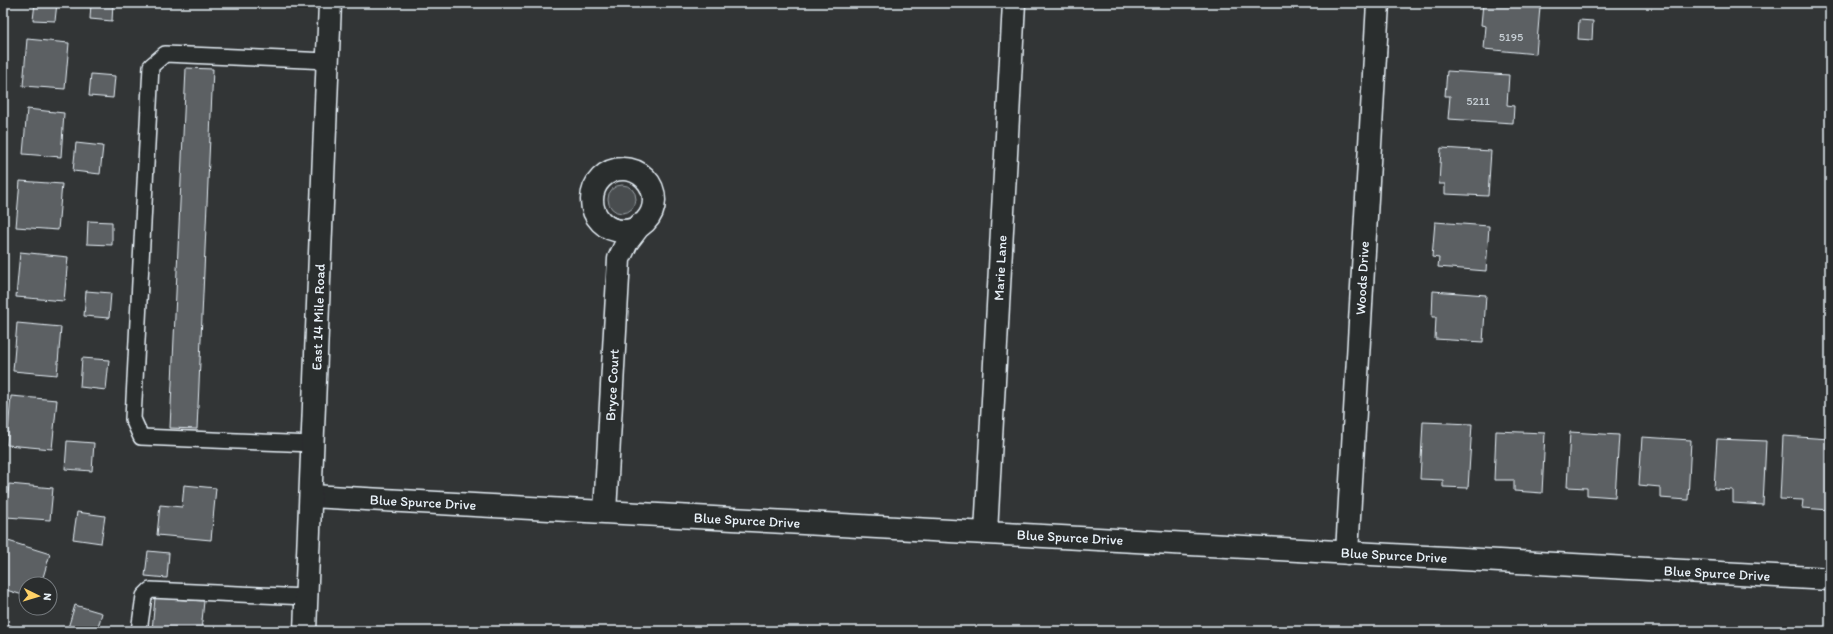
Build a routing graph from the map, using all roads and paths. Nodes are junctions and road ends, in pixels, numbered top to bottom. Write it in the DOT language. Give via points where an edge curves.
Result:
graph roads {
  1 [pos="330,3"];
  2 [pos="1014,3"];
  3 [pos="1378,3"];
  4 [pos="328,61"];
  5 [pos="602,223"];
  6 [pos="640,225"];
  7 [pos="619,259"];
  8 [pos="313,444"];
  9 [pos="311,496"];
  10 [pos="605,512"];
  11 [pos="986,533"];
  12 [pos="1347,553"];
  13 [pos="1830,579"];
  14 [pos="307,597"];
  15 [pos="139,631"];
  16 [pos="305,631"];
  1 -- 4 [label="street, East 14 Mile Road"];
  2 -- 11 [label="street, Marie Lane"];
  3 -- 12 [label="street, Woods Drive"];
  4 -- 8 [label="street, East 14 Mile Road"];
  4 -- 8 [label="lane" via="165,54 152,66 132,419 141,437"];
  5 -- 6 [label="street" via="621,231 631,230"];
  5 -- 6 [label="street, Bryce Court" via="593,206 595,186 609,172 629,169 639,173 646,180 653,199 652,209"];
  5 -- 7 [label="street, Bryce Court" via="614,240"];
  6 -- 7 [label="street, Bryce Court" via="626,242"];
  7 -- 10 [label="street, Bryce Court"];
  8 -- 9 [label="street, East 14 Mile Road"];
  9 -- 10 [label="street, Blue Spurce Drive"];
  9 -- 14 [label="street, East 14 Mile Road"];
  10 -- 11 [label="street, Blue Spurce Drive"];
  11 -- 12 [label="street, Blue Spurce Drive"];
  12 -- 13 [label="street, Blue Spurce Drive"];
  14 -- 15 [label="lane" via="150,590 144,596"];
  14 -- 16 [label="street, East 14 Mile Road"];
}
